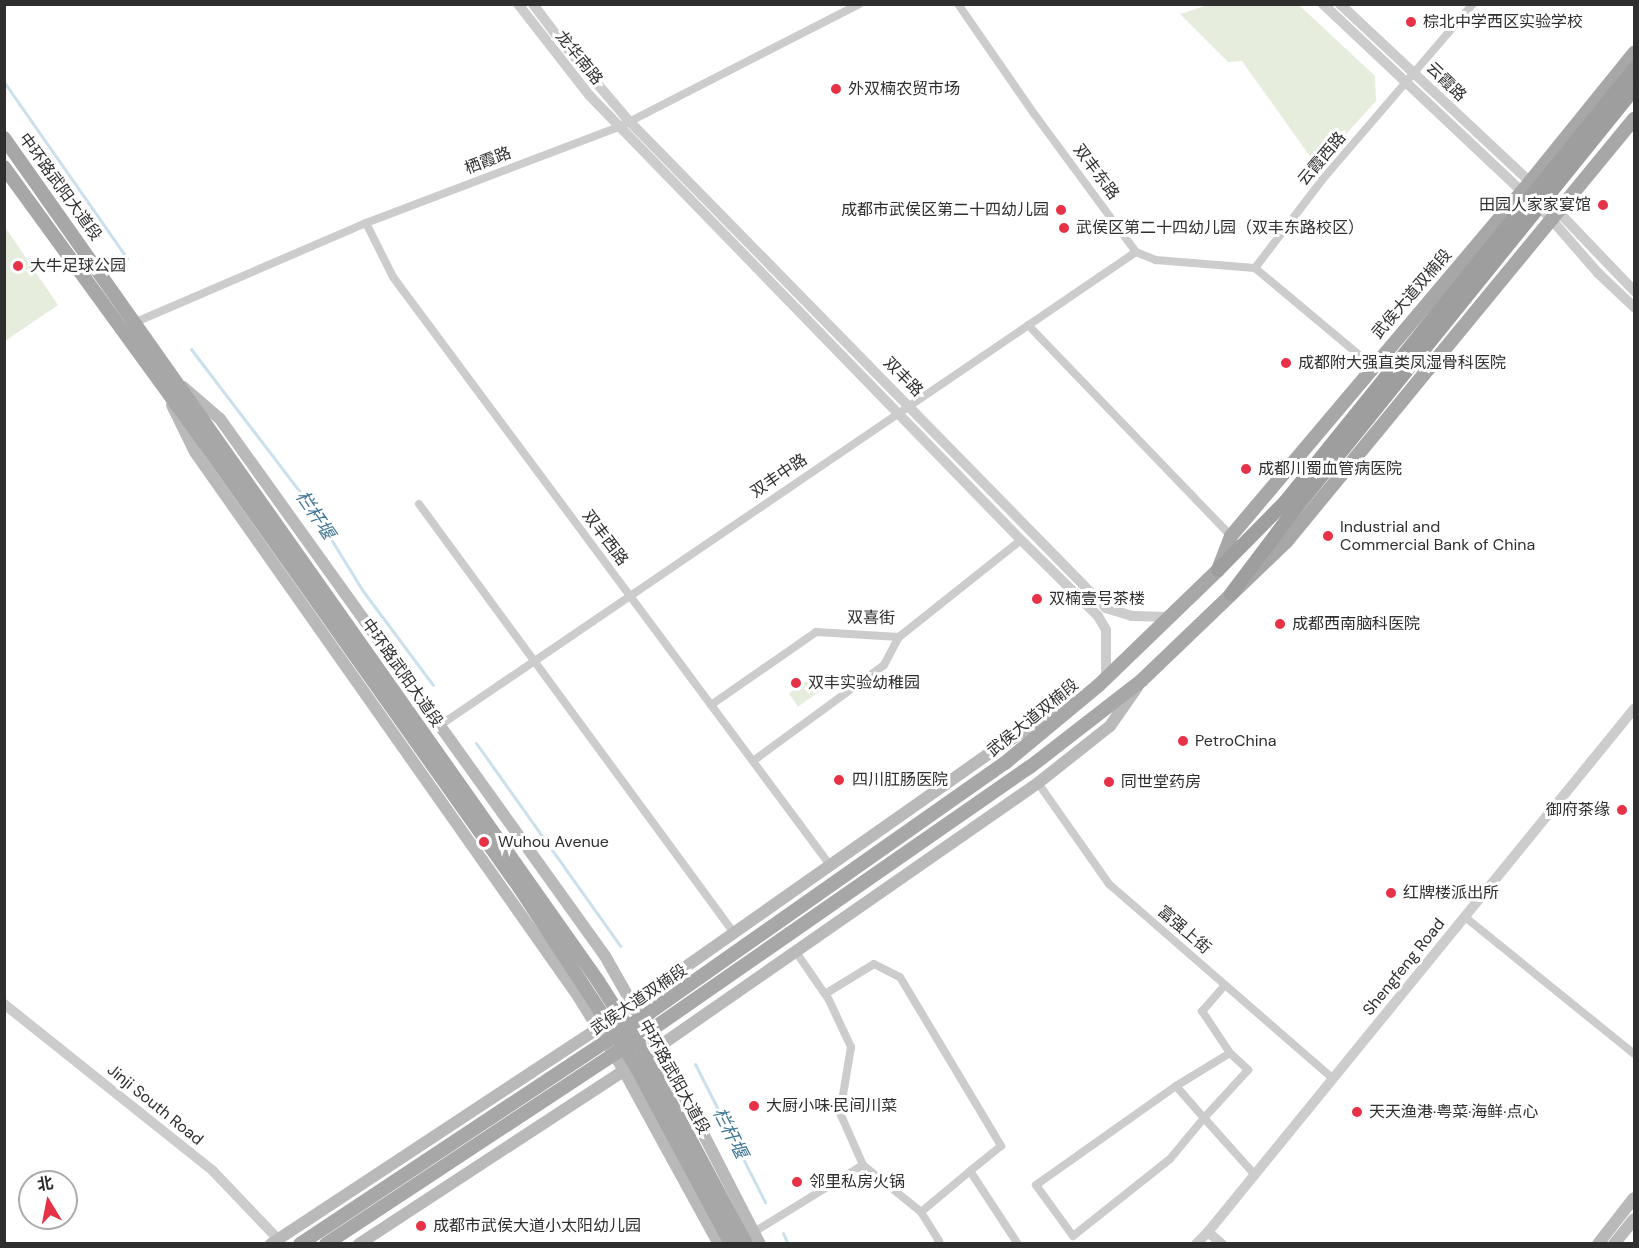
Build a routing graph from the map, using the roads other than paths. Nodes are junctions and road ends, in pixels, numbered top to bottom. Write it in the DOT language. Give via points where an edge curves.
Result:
graph roads {
  1 [pos="518,4"];
  2 [pos="533,4"];
  3 [pos="859,4"];
  4 [pos="958,4"];
  5 [pos="1323,4"];
  6 [pos="1340,4"];
  7 [pos="1473,4"];
  8 [pos="1635,53"];
  9 [pos="1635,69"];
  10 [pos="1416,73"];
  11 [pos="1408,82"];
  12 [pos="1635,89"];
  13 [pos="1635,119"];
  14 [pos="625,124"];
  15 [pos="4,138"];
  16 [pos="4,167"];
  17 [pos="1526,187"];
  18 [pos="1554,214"];
  19 [pos="366,223"];
  20 [pos="1136,252"];
  21 [pos="1255,268"];
  22 [pos="1635,291"];
  23 [pos="1635,307"];
  24 [pos="136,322"];
  25 [pos="1028,325"];
  26 [pos="121,332"];
  27 [pos="1372,366"];
  28 [pos="180,384"];
  29 [pos="165,391"];
  30 [pos="910,405"];
  31 [pos="900,413"];
  32 [pos="419,504"];
  33 [pos="1290,505"];
  34 [pos="271,526"];
  35 [pos="1231,536"];
  36 [pos="1021,540"];
  37 [pos="1218,570"];
  38 [pos="1231,594"];
  39 [pos="630,596"];
  40 [pos="1172,617"];
  41 [pos="899,637"];
  42 [pos="534,661"];
  43 [pos="1142,680"];
  44 [pos="1102,682"];
  45 [pos="711,705"];
  46 [pos="1635,709"];
  47 [pos="439,726"];
  48 [pos="753,761"];
  49 [pos="1038,783"];
  50 [pos="830,865"];
  51 [pos="1465,917"];
  52 [pos="734,933"];
  53 [pos="796,952"];
  54 [pos="1225,985"];
  55 [pos="825,994"];
  56 [pos="4,1004"];
  57 [pos="633,1005"];
  58 [pos="598,1028"];
  59 [pos="658,1048"];
  60 [pos="1230,1053"];
  61 [pos="1635,1054"];
  62 [pos="624,1071"];
  63 [pos="1333,1079"];
  64 [pos="1176,1086"];
  65 [pos="1204,1118"];
  66 [pos="863,1165"];
  67 [pos="970,1171"];
  68 [pos="1255,1175"];
  69 [pos="1635,1198"];
  70 [pos="921,1212"];
  71 [pos="1635,1219"];
  72 [pos="1208,1232"];
  73 [pos="753,1240"];
  74 [pos="275,1241"];
  75 [pos="300,1244"];
  76 [pos="326,1244"];
  77 [pos="359,1244"];
  78 [pos="719,1244"];
  79 [pos="731,1244"];
  80 [pos="937,1244"];
  81 [pos="1018,1244"];
  82 [pos="1196,1244"];
  83 [pos="1222,1244"];
  84 [pos="1598,1244"];
  85 [pos="1614,1244"];
  1 -- 14 [label="street, 龙华南路" via="589,95"];
  2 -- 14 [label="street, 龙华南路"];
  3 -- 14 [label="street, 栖霞路"];
  4 -- 20 [label="street, 双丰东路"];
  5 -- 11 [label="street"];
  6 -- 10 [label="street, 云霞路"];
  7 -- 10 [label="street, 云霞西路"];
  8 -- 17 [label="main road, 武侯大道双楠段"];
  9 -- 33 [label="highway"];
  10 -- 11 [label="street, 云霞西路"];
  10 -- 17 [label="street, 云霞路"];
  11 -- 17 [label="street"];
  11 -- 21 [label="street, 云霞西路" via="1322,180"];
  12 -- 33 [label="highway"];
  13 -- 18 [label="main road, 武侯大道双楠段"];
  14 -- 19 [label="street, 栖霞路"];
  14 -- 30 [label="street, 双丰路"];
  14 -- 31 [label="street, 双丰路"];
  15 -- 24 [label="main road, 中环路武阳大道段"];
  16 -- 26 [label="main road, 中环路武阳大道段"];
  17 -- 18 [label="street"];
  17 -- 27 [label="main road, 武侯大道双楠段"];
  18 -- 22 [label="street"];
  18 -- 23 [label="street" via="1598,273"];
  18 -- 38 [label="main road, 武侯大道双楠段" via="1286,542"];
  19 -- 24 [label="street, 栖霞路"];
  19 -- 39 [label="street, 双丰西路" via="393,276"];
  20 -- 21 [label="street" via="1156,260"];
  20 -- 25 [label="street, 双丰中路"];
  21 -- 27 [label="street"];
  24 -- 26 [label="street, 栖霞路"];
  24 -- 28 [label="main road, 中环路武阳大道段"];
  25 -- 30 [label="street, 双丰中路"];
  25 -- 35 [label="street"];
  26 -- 29 [label="main road, 中环路武阳大道段"];
  27 -- 35 [label="main road, 武侯大道双楠段"];
  28 -- 34 [label="main road, 中环路武阳大道段"];
  28 -- 47 [label="main road" via="220,419"];
  29 -- 34 [label="main road, 中环路武阳大道段"];
  29 -- 58 [label="main road" via="195,452"];
  30 -- 31 [label="street, 双丰中路"];
  30 -- 40 [label="street, 双丰路" via="1106,608 1117,614"];
  31 -- 36 [label="street, 双丰路"];
  31 -- 39 [label="street, 双丰中路"];
  32 -- 42 [label="street"];
  33 -- 37 [label="highway"];
  33 -- 38 [label="highway"];
  34 -- 73 [label="main road, 中环路武阳大道段" via="598,981"];
  34 -- 79 [label="main road, 中环路武阳大道段" via="519,887 633,1061"];
  35 -- 37 [label="main road, 武侯大道双楠段"];
  36 -- 41 [label="street, 双喜街"];
  36 -- 44 [label="street, 双丰路" via="1098,616 1106,630"];
  37 -- 40 [label="main road, 武侯大道双楠段"];
  38 -- 43 [label="main road, 武侯大道双楠段"];
  39 -- 42 [label="street, 双丰中路"];
  39 -- 45 [label="street, 双丰西路"];
  40 -- 44 [label="main road, 武侯大道双楠段"];
  41 -- 45 [label="street, 双喜街" via="816,632"];
  41 -- 48 [label="street" via="884,665"];
  42 -- 47 [label="street, 双丰中路"];
  42 -- 52 [label="street"];
  43 -- 49 [label="main road" via="1110,726"];
  43 -- 76 [label="main road, 武侯大道双楠段" via="1030,766 651,1030"];
  44 -- 50 [label="main road" via="999,747"];
  44 -- 75 [label="main road, 武侯大道双楠段" via="1005,763 649,1013"];
  45 -- 48 [label="street, 双丰西路"];
  46 -- 51 [label="street, Shengfeng Road"];
  47 -- 57 [label="main road" via="605,956"];
  48 -- 50 [label="street, 双丰西路"];
  49 -- 53 [label="main road"];
  49 -- 54 [label="street, 富强上街" via="1109,884"];
  50 -- 52 [label="main road"];
  51 -- 61 [label="street"];
  51 -- 63 [label="street, Shengfeng Road"];
  52 -- 57 [label="main road"];
  53 -- 55 [label="street"];
  53 -- 59 [label="main road"];
  54 -- 60 [label="street" via="1202,1011"];
  54 -- 63 [label="street, 富强上街"];
  55 -- 66 [label="street" via="851,1047 840,1113"];
  55 -- 67 [label="street" via="874,964 900,976 1001,1146"];
  56 -- 74 [label="street, Jinji South Road" via="213,1171"];
  57 -- 58 [label="main road"];
  57 -- 59 [label="main road"];
  58 -- 62 [label="main road"];
  58 -- 74 [label="main road"];
  59 -- 62 [label="main road"];
  59 -- 73 [label="main road"];
  60 -- 64 [label="street"];
  60 -- 65 [label="street" via="1248,1071"];
  62 -- 77 [label="main road"];
  62 -- 78 [label="main road"];
  63 -- 68 [label="street, Shengfeng Road"];
  64 -- 65 [label="street"];
  64 -- 65 [label="street" via="1036,1185 1073,1236 1170,1159"];
  65 -- 68 [label="street"];
  66 -- 70 [label="street"];
  66 -- 73 [label="street"];
  67 -- 70 [label="street"];
  67 -- 81 [label="street"];
  68 -- 72 [label="street, Shengfeng Road"];
  69 -- 84 [label="main road"];
  70 -- 80 [label="street" via="939,1241"];
  71 -- 85 [label="main road"];
  72 -- 82 [label="street, Shengfeng Road"];
  72 -- 83 [label="street"];
}
